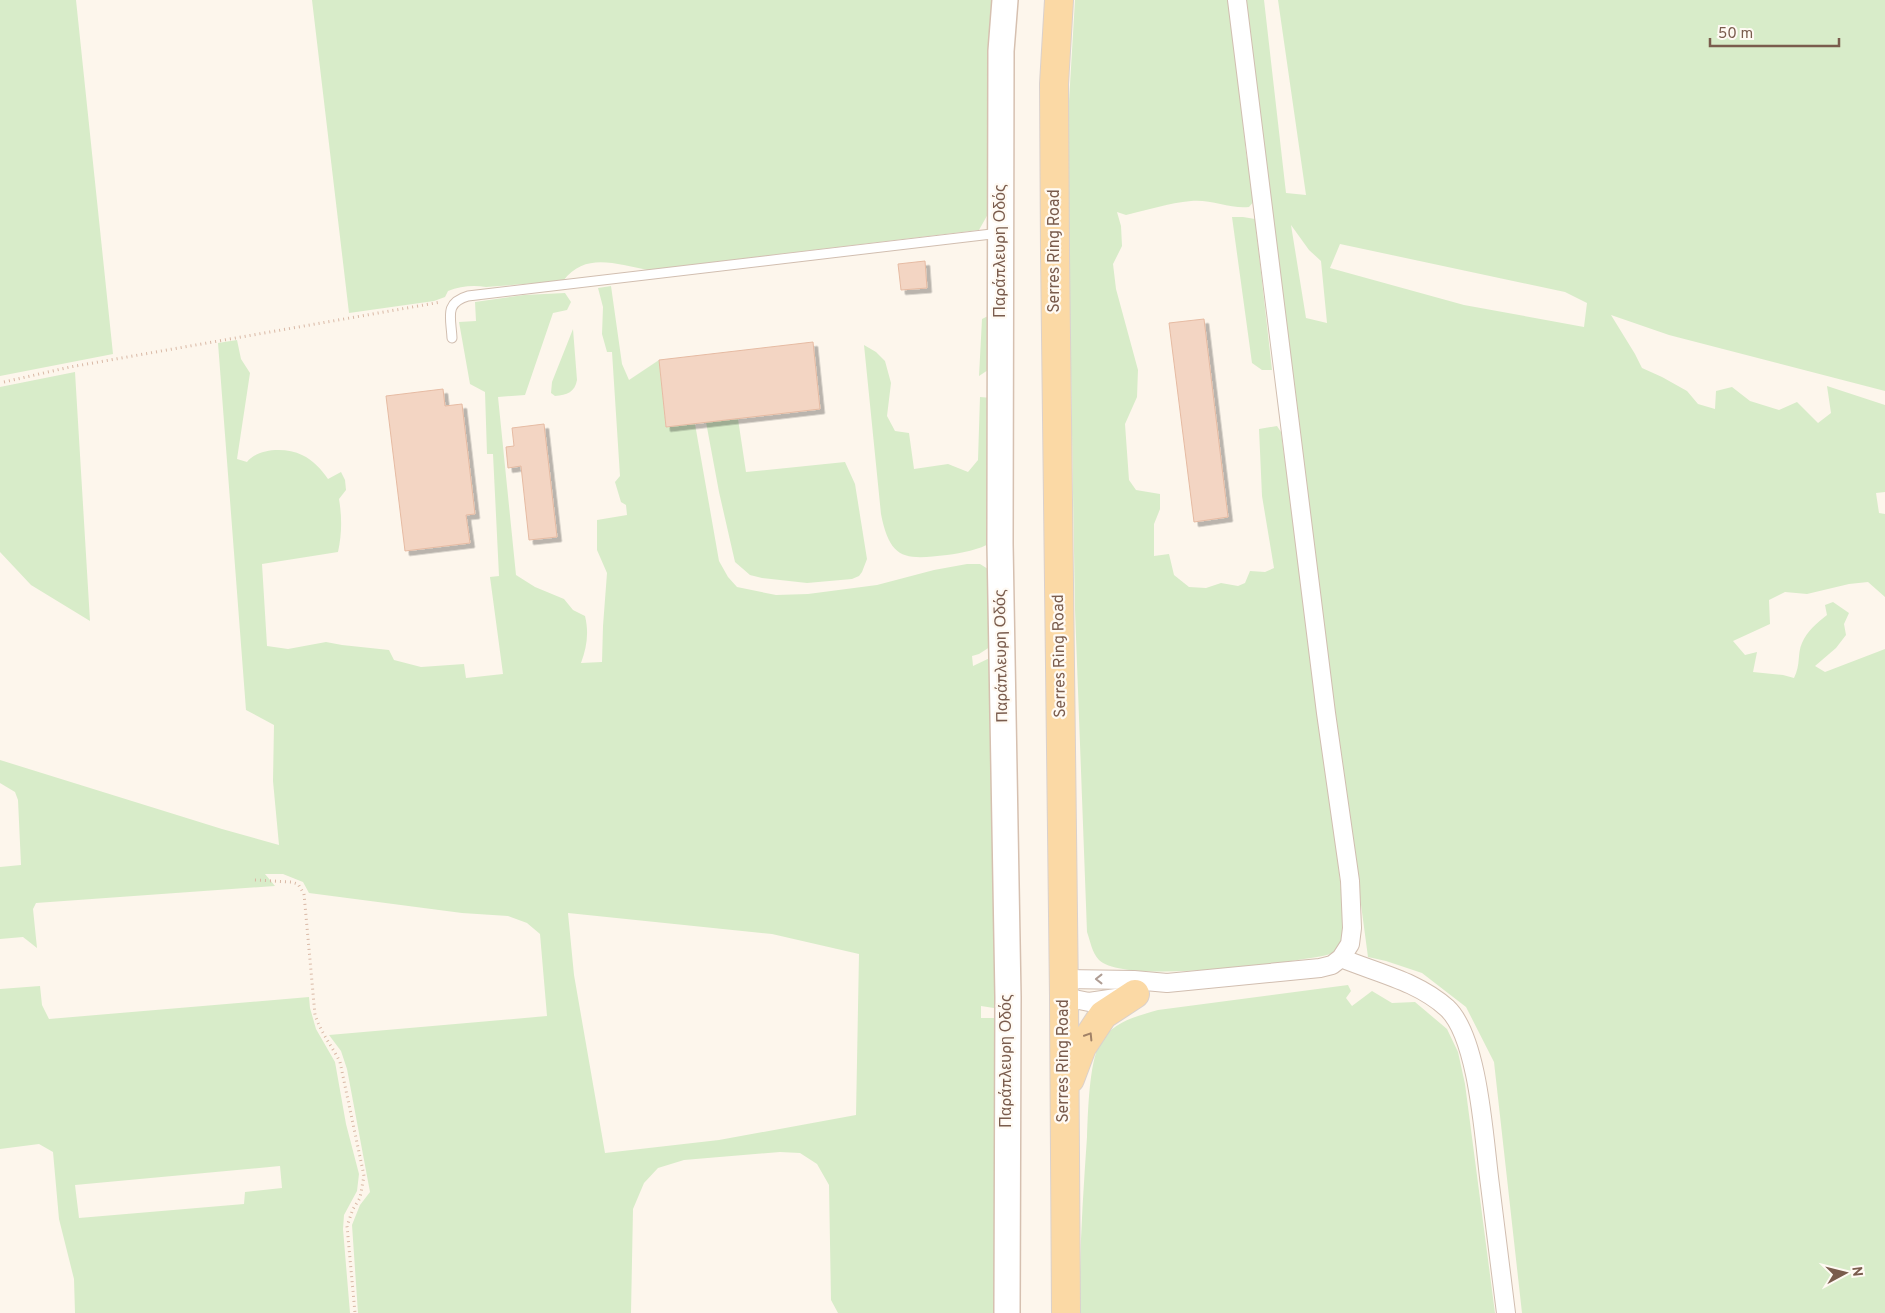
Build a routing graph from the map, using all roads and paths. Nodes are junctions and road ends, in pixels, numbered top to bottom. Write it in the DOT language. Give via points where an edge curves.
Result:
graph roads {
  1 [pos="1004,0"];
  2 [pos="1060,0"];
  3 [pos="1237,0"];
  4 [pos="1000,233"];
  5 [pos="457,300"];
  6 [pos="452,338"];
  7 [pos="4,382"];
  8 [pos="255,880"];
  9 [pos="1341,958"];
  10 [pos="1167,983"];
  11 [pos="1064,988"];
  12 [pos="1135,994"];
  13 [pos="1064,1097"];
  14 [pos="354,1313"];
  15 [pos="1007,1313"];
  16 [pos="1066,1313"];
  17 [pos="1506,1313"];
  1 -- 4 [label="street, Παράπλευρη Οδός" via="1000,51"];
  2 -- 11 [label="main road, Serres Ring Road" via="1054,84 1054,253"];
  3 -- 9 [label="street" via="1350,881 1352,928 1350,944"];
  4 -- 5 [label="lane" via="468,296"];
  4 -- 15 [label="street, Παράπλευρη Οδός" via="1000,544 1008,997"];
  5 -- 6 [label="lane" via="450,310"];
  5 -- 7 [label="path" via="228,338"];
  8 -- 14 [label="path" via="291,882 298,884 304,894 315,1016 340,1062 364,1176 360,1198 347,1226"];
  9 -- 10 [label="street" via="1320,968"];
  9 -- 17 [label="street" via="1411,983 1430,994 1448,1009 1461,1028 1471,1059 1481,1112"];
  10 -- 11 [label="street, one-way" via="1134,980"];
  10 -- 12 [label="street"];
  11 -- 12 [label="street" via="1089,1002"];
  11 -- 13 [label="main road, Serres Ring Road"];
  13 -- 12 [label="main road, one-way" via="1082,1047 1103,1015"];
  13 -- 16 [label="main road, Serres Ring Road"];
}
